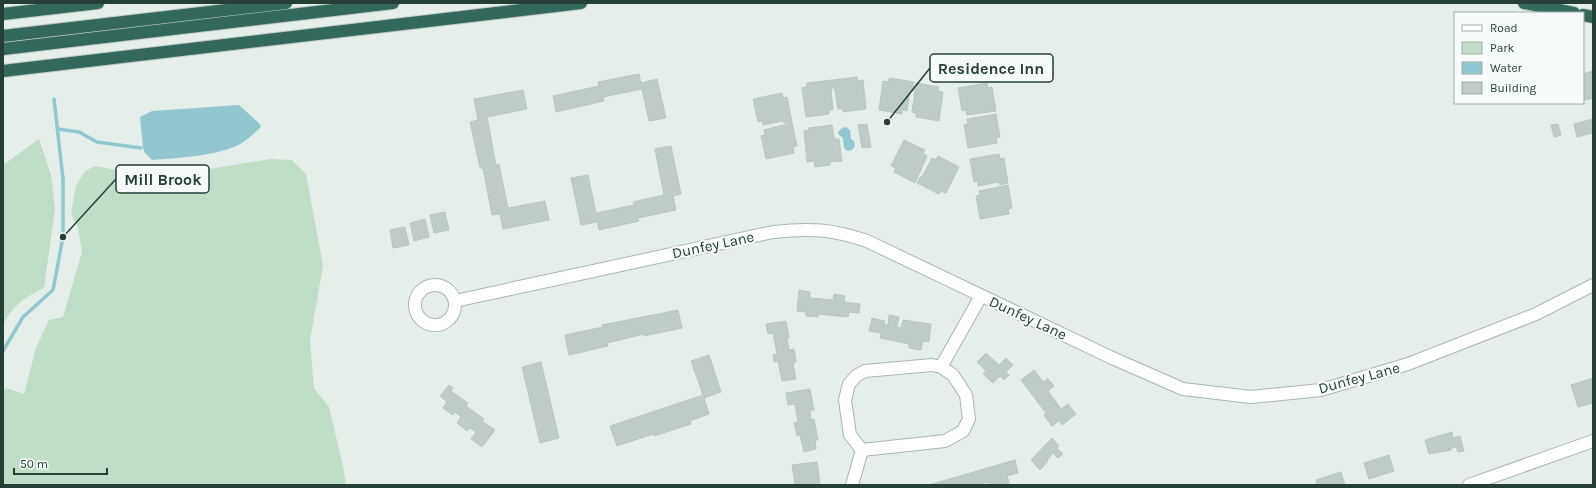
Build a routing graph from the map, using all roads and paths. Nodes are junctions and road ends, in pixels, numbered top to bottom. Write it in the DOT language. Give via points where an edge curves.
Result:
graph roads {
  1 [pos="98,3"];
  2 [pos="286,3"];
  3 [pos="393,3"];
  4 [pos="581,3"];
  5 [pos="1524,3"];
  6 [pos="1569,12"];
  7 [pos="3,14"];
  8 [pos="3,36"];
  9 [pos="3,49"];
  10 [pos="3,71"];
  11 [pos="1593,285"];
  12 [pos="981,296"];
  13 [pos="455,301"];
  14 [pos="941,367"];
  15 [pos="1593,441"];
  16 [pos="862,450"];
  17 [pos="852,485"];
  18 [pos="1469,485"];
  1 -- 7 [label="highway"];
  2 -- 8 [label="highway"];
  3 -- 9 [label="highway"];
  4 -- 10 [label="highway"];
  5 -- 6 [label="highway"];
  11 -- 12 [label="street, Dunfey Lane" via="1536,314 1408,364 1321,390 1252,396 1183,388 1110,357"];
  12 -- 13 [label="street, Dunfey Lane" via="867,241 837,232 801,229 773,232"];
  12 -- 14 [label="street"];
  14 -- 16 [label="street" via="932,365 865,371 856,376 849,384 845,400 850,435"];
  14 -- 16 [label="street" via="953,375 966,395 969,419 963,432 945,441"];
  15 -- 18 [label="street"];
  16 -- 17 [label="street"];
}
